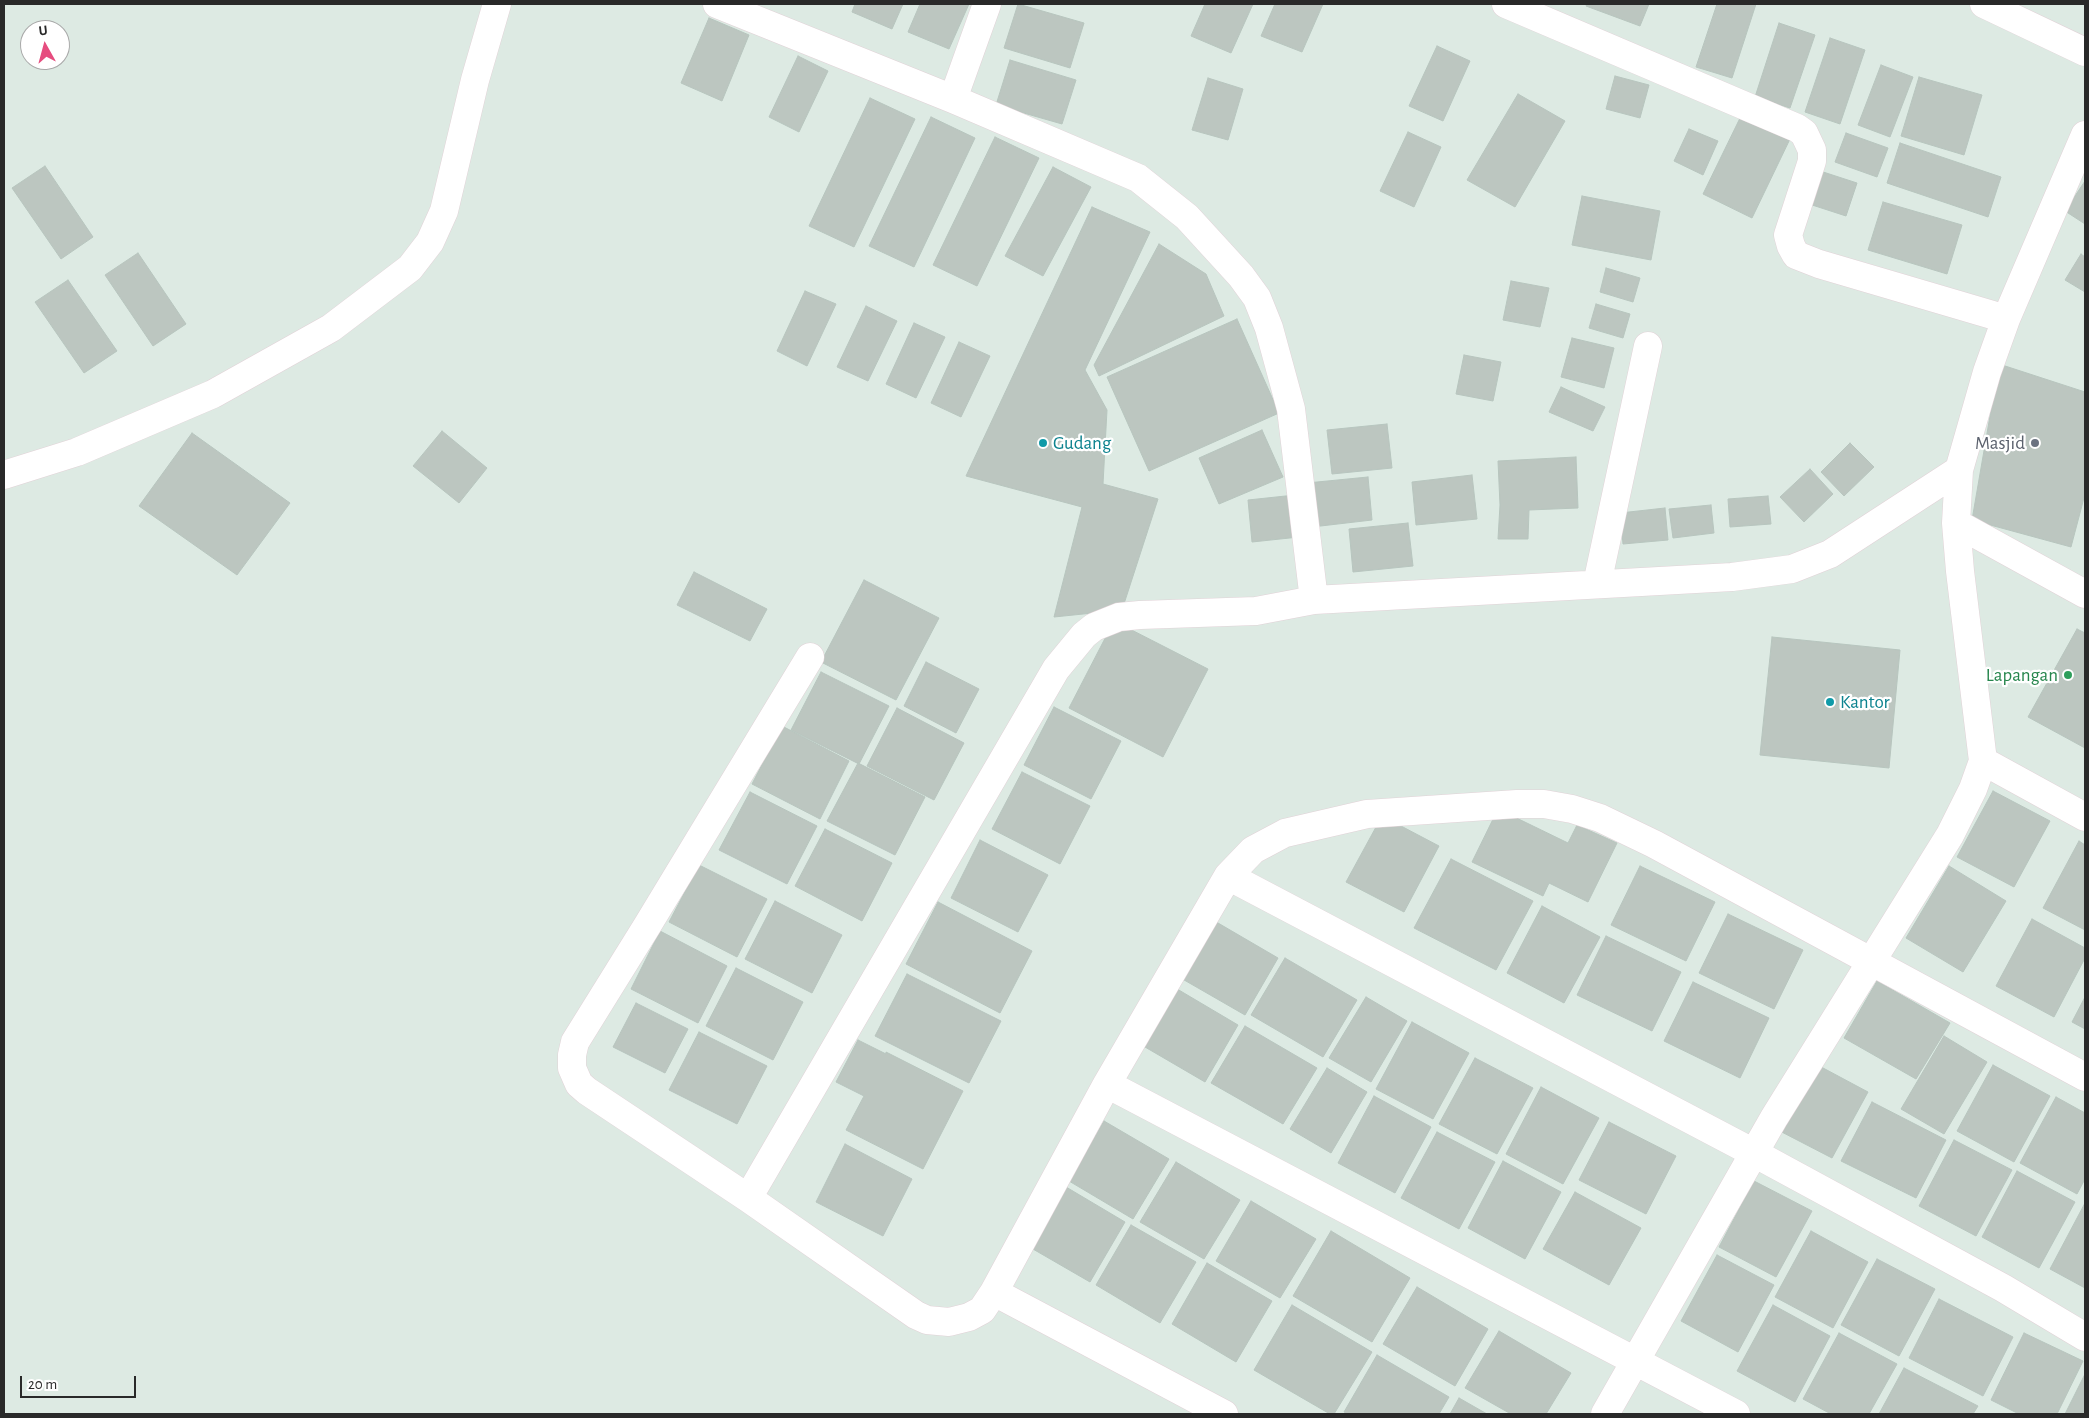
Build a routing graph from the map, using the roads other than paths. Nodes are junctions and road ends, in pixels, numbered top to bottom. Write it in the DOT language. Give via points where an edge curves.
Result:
graph roads {
  1 [pos="497,4"];
  2 [pos="717,4"];
  3 [pos="987,4"];
  4 [pos="1506,4"];
  5 [pos="1984,4"];
  6 [pos="764,12"];
  7 [pos="2085,52"];
  8 [pos="953,98"];
  9 [pos="2085,135"];
  10 [pos="2006,319"];
  11 [pos="1648,346"];
  12 [pos="1959,470"];
  13 [pos="4,475"];
  14 [pos="1956,523"];
  15 [pos="1597,584"];
  16 [pos="2085,594"];
  17 [pos="1314,600"];
  18 [pos="810,657"];
  19 [pos="1983,761"];
  20 [pos="2085,817"];
  21 [pos="1228,876"];
  22 [pos="1870,960"];
  23 [pos="2085,1077"];
  24 [pos="1107,1084"];
  25 [pos="1754,1153"];
  26 [pos="748,1198"];
  27 [pos="994,1292"];
  28 [pos="2085,1337"];
  29 [pos="1635,1360"];
  30 [pos="1224,1414"];
  31 [pos="1606,1414"];
  32 [pos="1736,1414"];
  1 -- 13 [label="street" via="444,211 430,242 410,268 332,328 213,394 77,452"];
  2 -- 6 [label="street"];
  3 -- 8 [label="street"];
  4 -- 10 [label="street" via="1804,133 1812,150 1812,161 1788,235 1796,255"];
  5 -- 7 [label="street"];
  6 -- 8 [label="street"];
  8 -- 17 [label="street" via="1138,178 1187,217 1257,298 1269,328 1291,409"];
  9 -- 10 [label="street"];
  10 -- 12 [label="street"];
  11 -- 15 [label="street"];
  12 -- 14 [label="street"];
  12 -- 15 [label="street" via="1830,554 1792,569 1732,577"];
  14 -- 16 [label="street"];
  14 -- 19 [label="street"];
  15 -- 17 [label="street"];
  17 -- 26 [label="street" via="1256,611 1119,617 1084,634 1056,670 1004,756"];
  18 -- 26 [label="street" via="575,1042 572,1056 576,1078 587,1091"];
  19 -- 20 [label="street"];
  19 -- 22 [label="street" via="1950,835"];
  21 -- 22 [label="street" via="1266,841 1319,823 1367,814 1544,804 1600,818"];
  21 -- 24 [label="street"];
  21 -- 25 [label="street"];
  22 -- 23 [label="street"];
  22 -- 25 [label="street"];
  24 -- 27 [label="street"];
  24 -- 29 [label="street"];
  25 -- 28 [label="street"];
  25 -- 29 [label="street"];
  26 -- 27 [label="street" via="878,1290 927,1320 949,1322 969,1317 982,1310"];
  27 -- 30 [label="street"];
  29 -- 31 [label="street"];
  29 -- 32 [label="street"];
}
